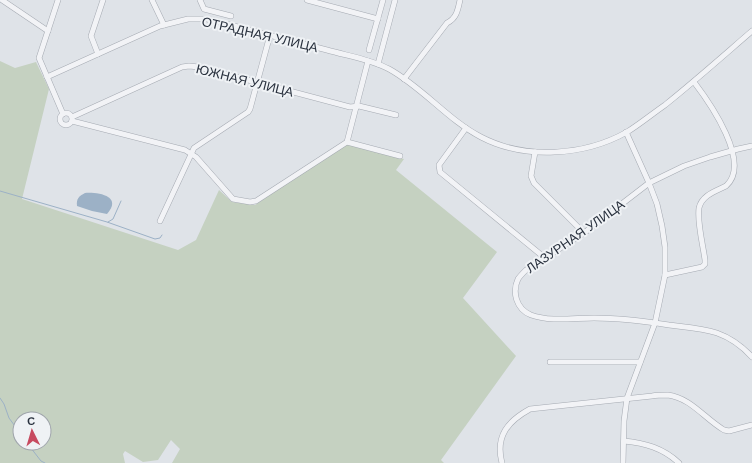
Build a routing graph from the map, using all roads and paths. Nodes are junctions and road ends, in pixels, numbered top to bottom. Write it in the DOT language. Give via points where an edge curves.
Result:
graph roads {
  1 [pos="2,0"];
  2 [pos="58,0"];
  3 [pos="103,0"];
  4 [pos="152,0"];
  5 [pos="200,0"];
  6 [pos="308,0"];
  7 [pos="383,0"];
  8 [pos="396,0"];
  9 [pos="460,0"];
  10 [pos="231,16"];
  11 [pos="378,19"];
  12 [pos="164,25"];
  13 [pos="48,31"];
  14 [pos="752,31"];
  15 [pos="270,35"];
  16 [pos="369,50"];
  17 [pos="98,54"];
  18 [pos="368,61"];
  19 [pos="378,64"];
  20 [pos="47,77"];
  21 [pos="404,79"];
  22 [pos="694,82"];
  23 [pos="257,83"];
  24 [pos="356,106"];
  25 [pos="63,114"];
  26 [pos="396,115"];
  27 [pos="72,119"];
  28 [pos="466,128"];
  29 [pos="626,132"];
  30 [pos="347,142"];
  31 [pos="752,146"];
  32 [pos="535,152"];
  33 [pos="191,153"];
  34 [pos="739,153"];
  35 [pos="400,156"];
  36 [pos="649,183"];
  37 [pos="160,221"];
  38 [pos="584,233"];
  39 [pos="545,258"];
  40 [pos="665,275"];
  41 [pos="655,323"];
  42 [pos="752,357"];
  43 [pos="550,362"];
  44 [pos="640,362"];
  45 [pos="627,398"];
  46 [pos="752,425"];
  47 [pos="624,441"];
  48 [pos="502,463"];
  49 [pos="623,463"];
  50 [pos="679,463"];
  1 -- 13 [label="street"];
  2 -- 13 [label="street"];
  3 -- 17 [label="street" via="91,36"];
  4 -- 12 [label="street"];
  5 -- 10 [label="street" via="204,9"];
  6 -- 11 [label="street"];
  7 -- 11 [label="street"];
  8 -- 19 [label="street"];
  9 -- 21 [label="street" via="456,17 447,23"];
  11 -- 16 [label="street"];
  12 -- 15 [label="street, ОТРАДНАЯ УЛИЦА" via="188,19 208,19"];
  12 -- 17 [label="street, ОТРАДНАЯ УЛИЦА"];
  13 -- 20 [label="street" via="39,58"];
  14 -- 22 [label="street, ОТРАДНАЯ УЛИЦА"];
  15 -- 18 [label="street, ОТРАДНАЯ УЛИЦА"];
  15 -- 23 [label="street"];
  17 -- 20 [label="street, ОТРАДНАЯ УЛИЦА"];
  18 -- 19 [label="street, ОТРАДНАЯ УЛИЦА"];
  18 -- 24 [label="street"];
  19 -- 21 [label="street, ОТРАДНАЯ УЛИЦА"];
  20 -- 25 [label="street"];
  21 -- 28 [label="street, ОТРАДНАЯ УЛИЦА"];
  22 -- 29 [label="street, ОТРАДНАЯ УЛИЦА"];
  22 -- 34 [label="street" via="733,137"];
  23 -- 24 [label="street, ЮЖНАЯ УЛИЦА"];
  23 -- 27 [label="street, ЮЖНАЯ УЛИЦА" via="199,67 182,67"];
  23 -- 33 [label="street" via="250,110 197,146"];
  24 -- 26 [label="street, ЮЖНАЯ УЛИЦА"];
  24 -- 30 [label="street"];
  25 -- 27 [label="street" via="67,113"];
  25 -- 27 [label="street" via="60,118 62,123 67,125"];
  27 -- 33 [label="street"];
  28 -- 32 [label="street, ОТРАДНАЯ УЛИЦА" via="511,149"];
  28 -- 39 [label="street" via="439,166 440,172"];
  29 -- 32 [label="street, ОТРАДНАЯ УЛИЦА" via="573,150"];
  29 -- 36 [label="street"];
  30 -- 33 [label="street" via="256,201 250,202 233,199"];
  30 -- 35 [label="street"];
  31 -- 34 [label="street, ЛАЗУРНАЯ УЛИЦА"];
  32 -- 38 [label="street" via="531,176 534,183"];
  33 -- 37 [label="street"];
  34 -- 36 [label="street, ЛАЗУРНАЯ УЛИЦА" via="684,166"];
  34 -- 40 [label="street" via="739,168 736,175 728,184 708,195 699,208 705,264 702,267"];
  36 -- 38 [label="street, ЛАЗУРНАЯ УЛИЦА"];
  36 -- 40 [label="street" via="662,226"];
  38 -- 39 [label="street, ЛАЗУРНАЯ УЛИЦА"];
  39 -- 41 [label="street, ЛАЗУРНАЯ УЛИЦА" via="526,270 516,284 517,302 529,314 553,319 625,319"];
  40 -- 41 [label="street"];
  41 -- 42 [label="street, ЛАЗУРНАЯ УЛИЦА" via="717,333 739,344"];
  41 -- 44 [label="street"];
  43 -- 44 [label="street"];
  44 -- 45 [label="street"];
  45 -- 46 [label="street" via="668,395 693,406 724,430"];
  45 -- 47 [label="street"];
  45 -- 48 [label="street" via="530,409 510,422 503,433 500,444"];
  47 -- 49 [label="street"];
  47 -- 50 [label="street" via="660,449"];
}
